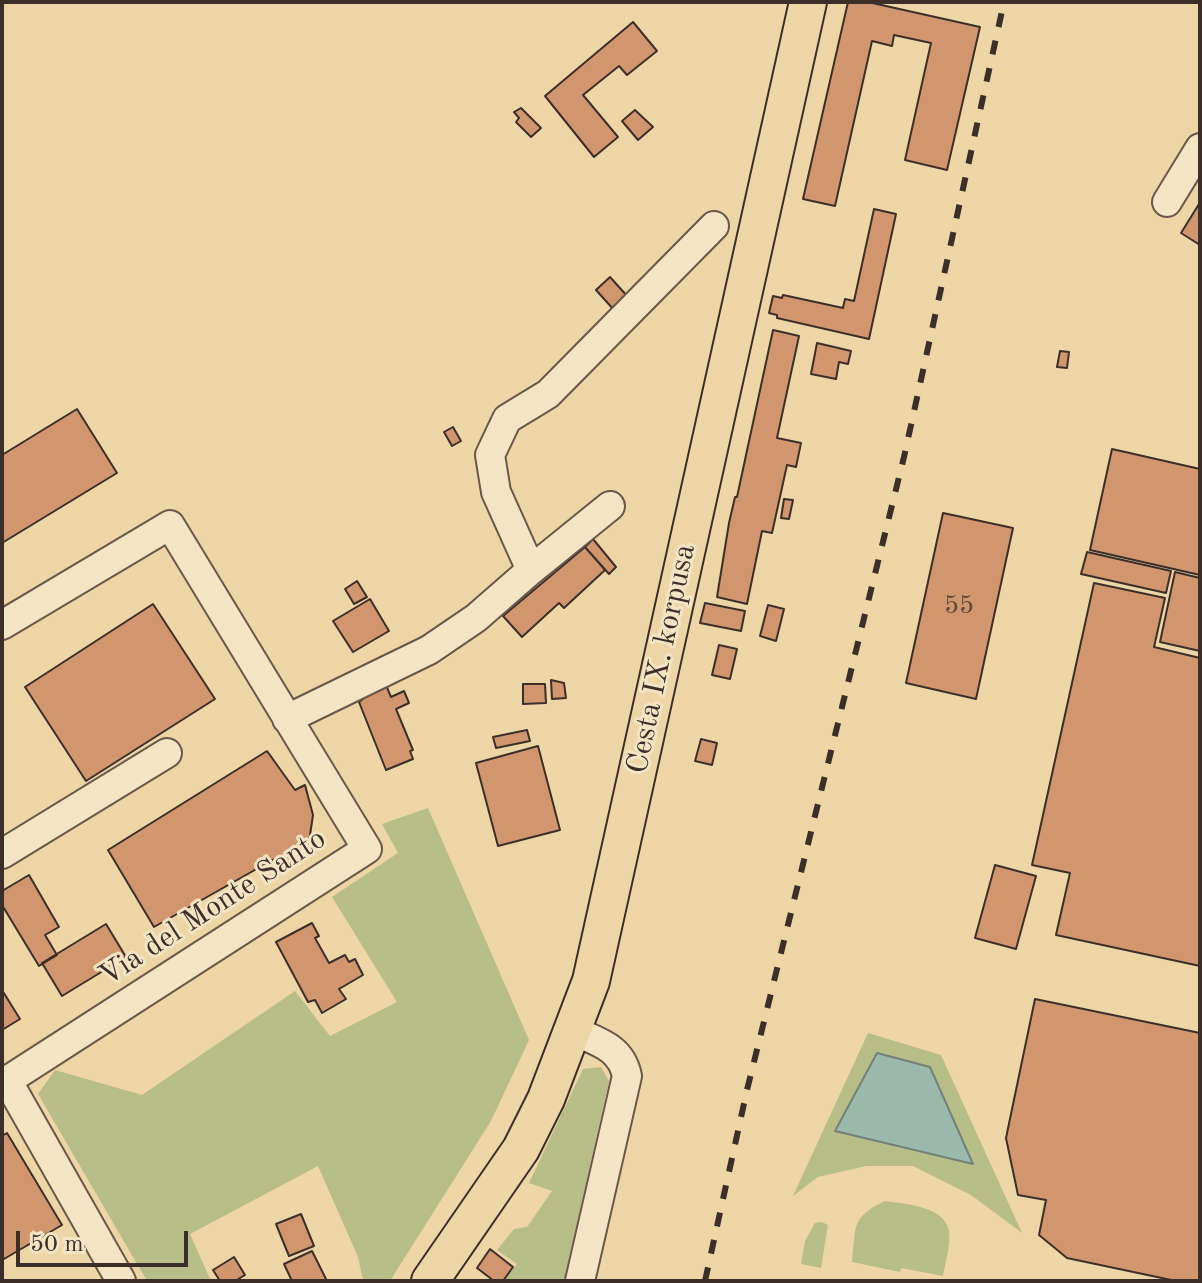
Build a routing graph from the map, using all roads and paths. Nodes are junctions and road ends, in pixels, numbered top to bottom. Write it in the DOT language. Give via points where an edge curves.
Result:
graph roads {
  1 [pos="808,2"];
  2 [pos="1200,148"];
  3 [pos="1167,202"];
  4 [pos="714,226"];
  5 [pos="610,506"];
  6 [pos="531,570"];
  7 [pos="2,625"];
  8 [pos="287,719"];
  9 [pos="167,753"];
  10 [pos="2,854"];
  11 [pos="574,1031"];
  12 [pos="5,1082"];
  13 [pos="121,1281"];
  14 [pos="430,1281"];
  15 [pos="580,1281"];
  1 -- 11 [label="main road, Cesta IX. korpusa" via="591,981"];
  2 -- 3 [label="street"];
  4 -- 6 [label="street" via="548,394 507,419 490,455 496,492"];
  5 -- 6 [label="street"];
  6 -- 8 [label="street" via="429,650"];
  7 -- 8 [label="street, Via del Monte Santo" via="170,525"];
  8 -- 12 [label="street, Via del Monte Santo" via="367,849"];
  9 -- 10 [label="street"];
  11 -- 14 [label="main road, Cesta IX. korpusa" via="521,1149"];
  11 -- 15 [label="street" via="614,1051 627,1076"];
  12 -- 13 [label="street, Via del Monte Santo"];
}
